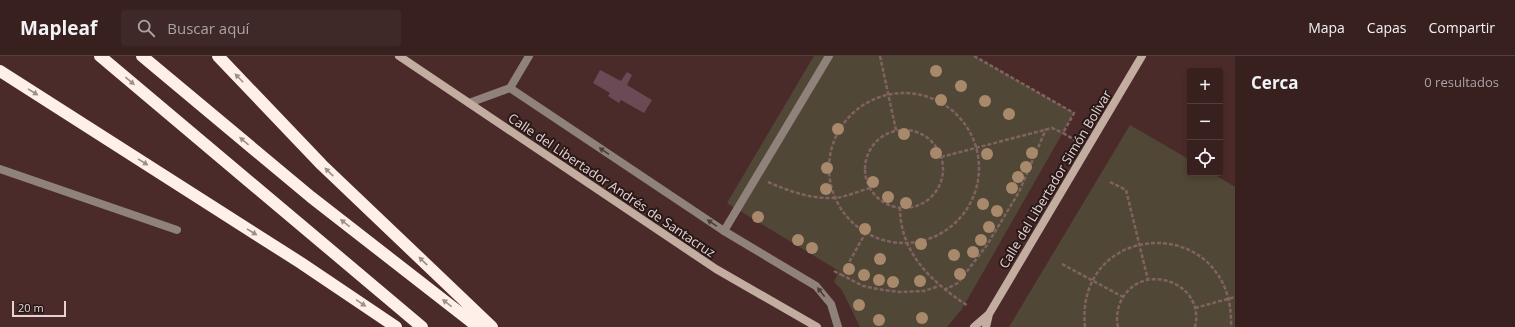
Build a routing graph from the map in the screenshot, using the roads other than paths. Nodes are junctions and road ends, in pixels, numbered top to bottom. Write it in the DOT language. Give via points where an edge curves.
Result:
graph roads {
  1 [pos="100,56"];
  2 [pos="142,56"];
  3 [pos="218,56"];
  4 [pos="399,56"];
  5 [pos="529,56"];
  6 [pos="829,56"];
  7 [pos="1142,56"];
  8 [pos="406,59"];
  9 [pos="0,71"];
  10 [pos="510,88"];
  11 [pos="469,104"];
  12 [pos="0,169"];
  13 [pos="177,230"];
  14 [pos="724,231"];
  15 [pos="989,314"];
  16 [pos="396,327"];
  17 [pos="422,327"];
  18 [pos="478,327"];
  19 [pos="492,327"];
  20 [pos="817,327"];
  21 [pos="838,327"];
  22 [pos="974,327"];
  23 [pos="986,327"];
  1 -- 17 [label="highway, one-way"];
  18 -- 2 [label="highway, one-way" via="311,197"];
  19 -- 3 [label="highway, one-way" via="322,165"];
  4 -- 8 [label="main road, Calle del Libertador Andrés de Santacruz"];
  5 -- 10 [label="street"];
  6 -- 14 [label="street"];
  7 -- 15 [label="main road, Calle del Libertador Simón Bolivar"];
  8 -- 11 [label="main road, Calle del Libertador Andrés de Santacruz"];
  9 -- 16 [label="highway, one-way" via="301,263"];
  10 -- 11 [label="street"];
  14 -- 10 [label="street, one-way"];
  11 -- 20 [label="main road, Calle del Libertador Andrés de Santacruz" via="716,269"];
  12 -- 13 [label="street"];
  21 -- 14 [label="street, one-way" via="831,304 816,286"];
  15 -- 22 [label="main road, Calle del Libertador Simón Bolivar"];
  15 -- 23 [label="main road, Calle del Libertador Simón Bolivar"];
}
